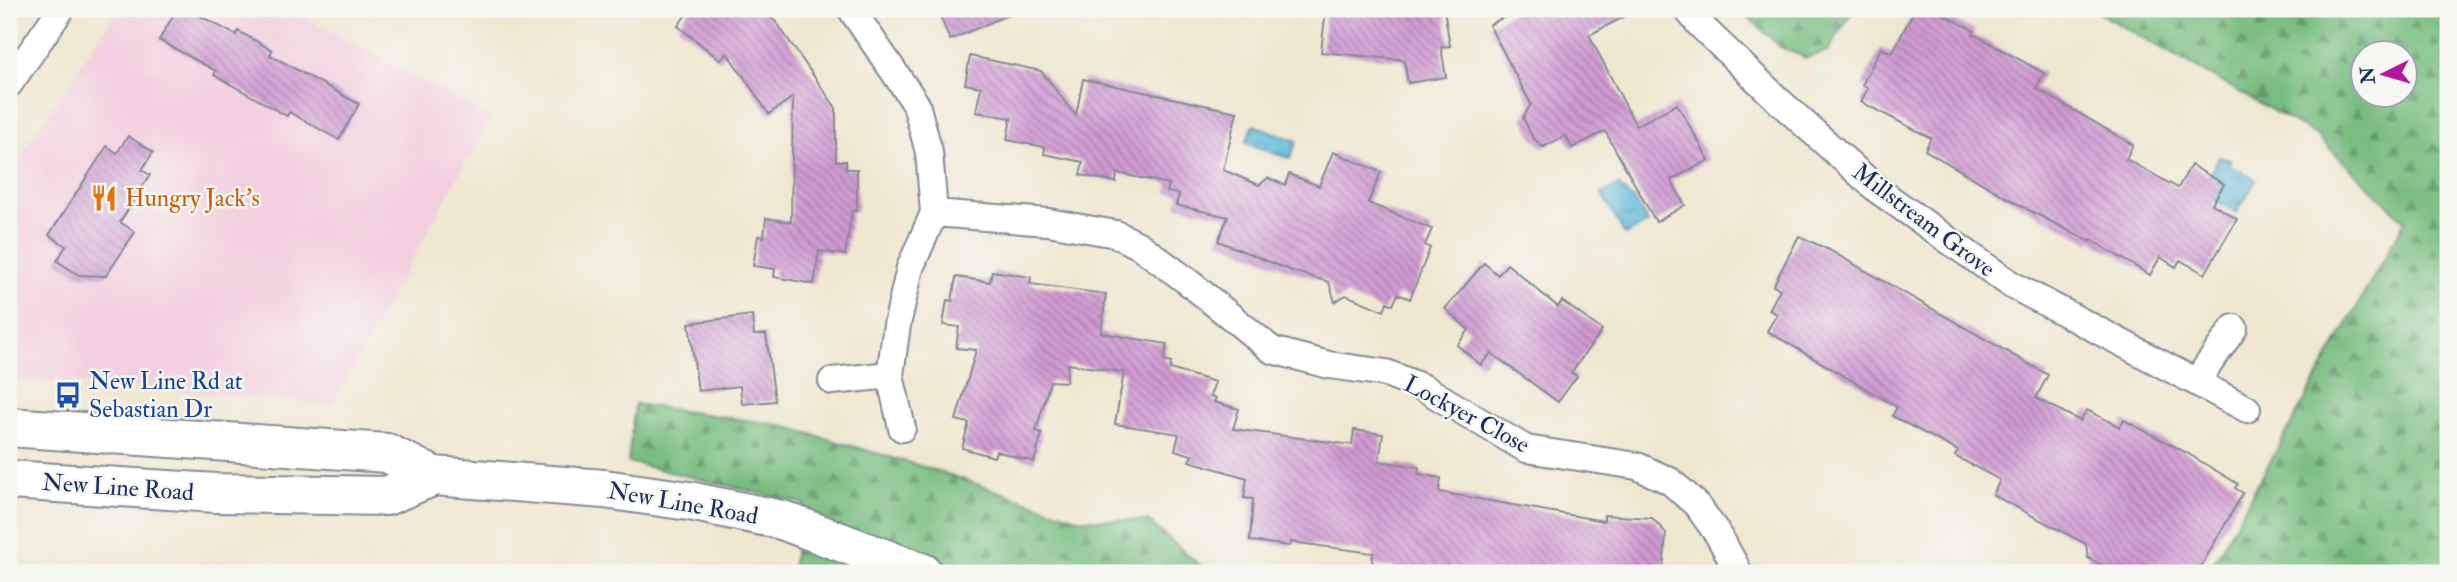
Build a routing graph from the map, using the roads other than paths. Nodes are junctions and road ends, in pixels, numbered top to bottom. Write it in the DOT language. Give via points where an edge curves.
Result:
graph roads {
  1 [pos="61,9"];
  2 [pos="851,9"];
  3 [pos="1687,9"];
  4 [pos="9,84"];
  5 [pos="934,213"];
  6 [pos="2234,328"];
  7 [pos="890,375"];
  8 [pos="832,381"];
  9 [pos="2196,382"];
  10 [pos="2248,409"];
  11 [pos="9,426"];
  12 [pos="902,428"];
  13 [pos="434,476"];
  14 [pos="9,480"];
  15 [pos="923,573"];
  16 [pos="1739,573"];
  1 -- 4 [label="street"];
  2 -- 5 [label="street" via="916,104 929,152"];
  3 -- 9 [label="street, Millstream Grove" via="1769,92 1879,191 2012,285"];
  5 -- 7 [label="street" via="910,268"];
  5 -- 16 [label="street, Lockyer Close" via="1048,222 1116,234 1140,246 1272,349 1329,365 1386,373 1424,388 1526,449 1637,466 1670,481 1697,505"];
  6 -- 9 [label="street"];
  7 -- 8 [label="street"];
  7 -- 12 [label="street"];
  9 -- 10 [label="street, Millstream Grove"];
  11 -- 13 [label="main road, New Line Road" via="387,453"];
  13 -- 14 [label="main road, New Line Road" via="386,496 216,493"];
  13 -- 15 [label="main road, New Line Road" via="604,489 689,501 782,520"];
}
